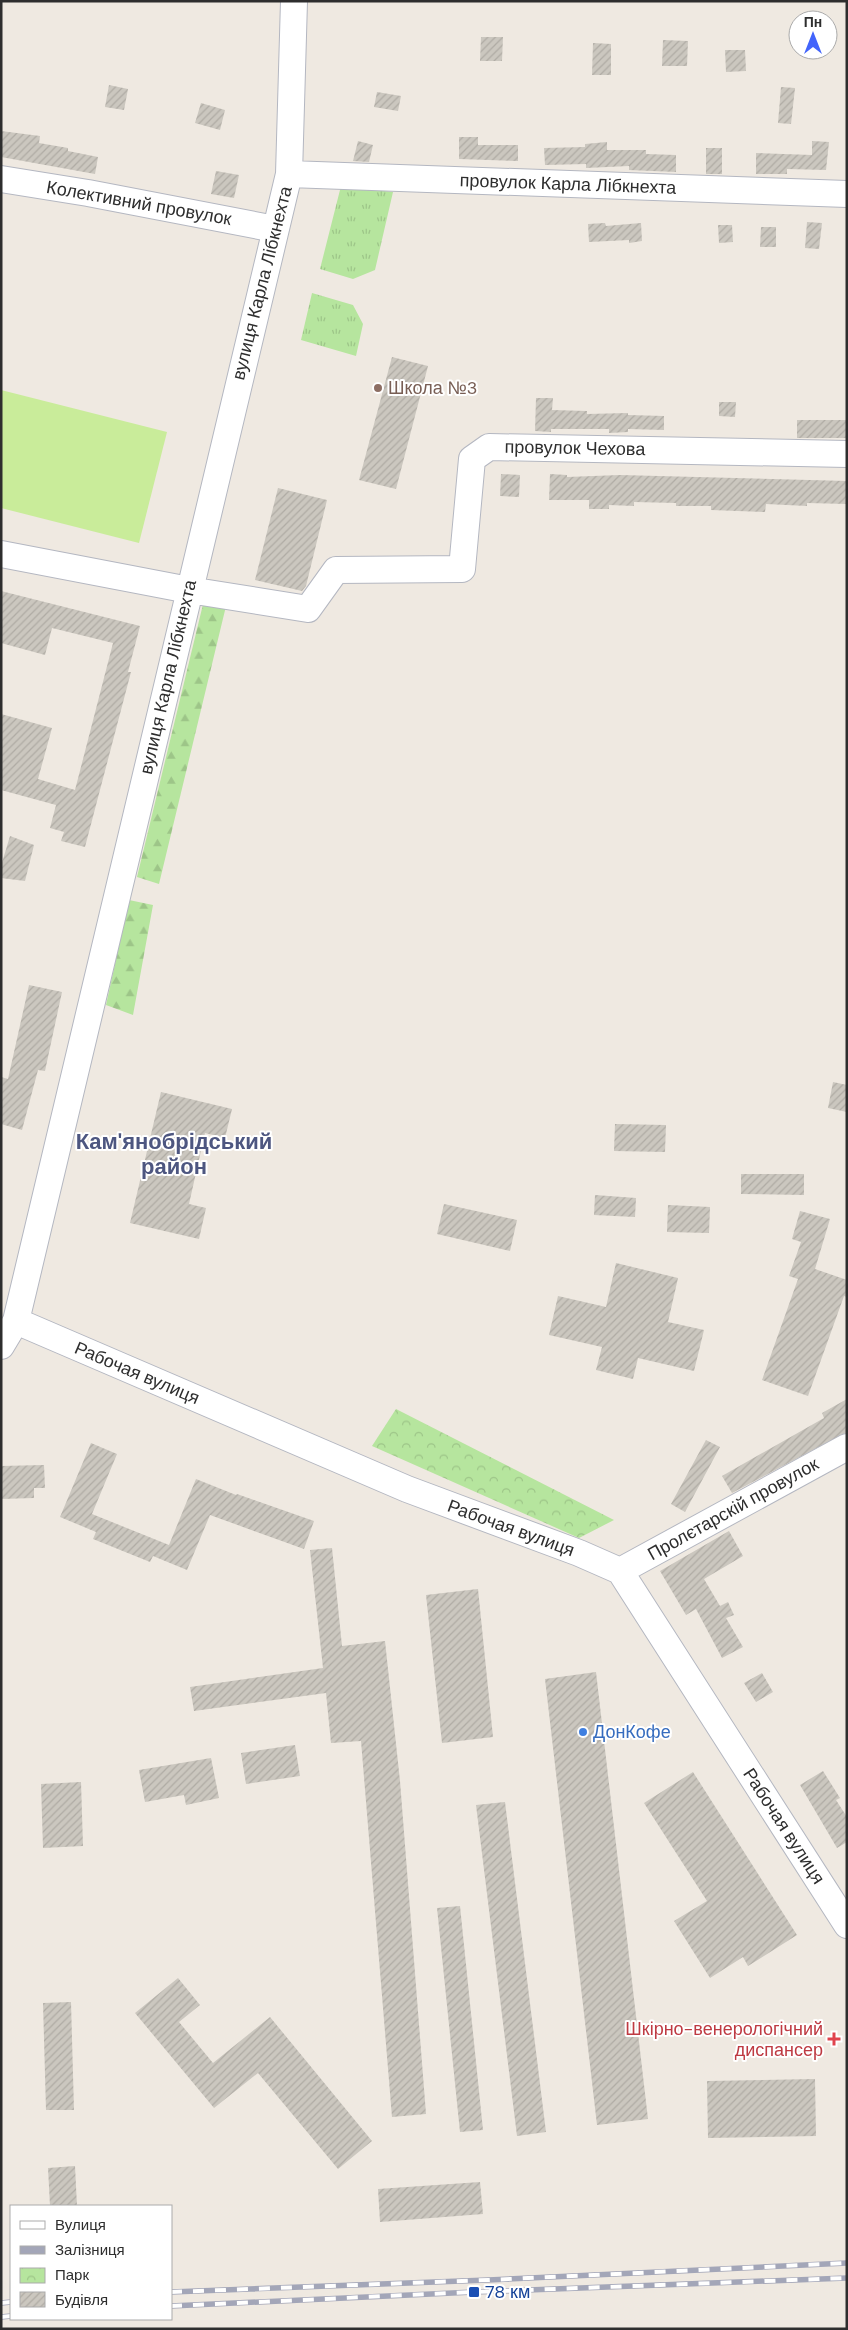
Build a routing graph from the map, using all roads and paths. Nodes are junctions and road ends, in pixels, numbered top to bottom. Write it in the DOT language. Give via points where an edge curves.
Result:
graph roads {
  1 [pos="294,1"];
  2 [pos="289,174"];
  3 [pos="1,179"];
  4 [pos="847,194"];
  5 [pos="276,229"];
  6 [pos="847,454"];
  7 [pos="1,554"];
  8 [pos="189,590"];
  9 [pos="16,1321"];
  10 [pos="1,1346"];
  11 [pos="847,1447"];
  12 [pos="620,1571"];
  13 [pos="847,1925"];
  1 -- 2 [label="street, вулиця Карла Лібкнехта"];
  2 -- 4 [label="street, провулок Карла Лібкнехта"];
  2 -- 5 [label="street, вулиця Карла Лібкнехта"];
  3 -- 5 [label="street, Колективний провулок"];
  5 -- 8 [label="street, вулиця Карла Лібкнехта"];
  6 -- 8 [label="street, провулок Чехова" via="490,447 472,459 462,570 336,570 308,609"];
  7 -- 8 [label="street"];
  8 -- 9 [label="street, вулиця Карла Лібкнехта"];
  9 -- 10 [label="street, вулиця Карла Лібкнехта"];
  9 -- 12 [label="street, Рабочая вулиця" via="407,1489"];
  11 -- 12 [label="street, Пролєтарскій провулок"];
  12 -- 13 [label="street, Рабочая вулиця"];
}
